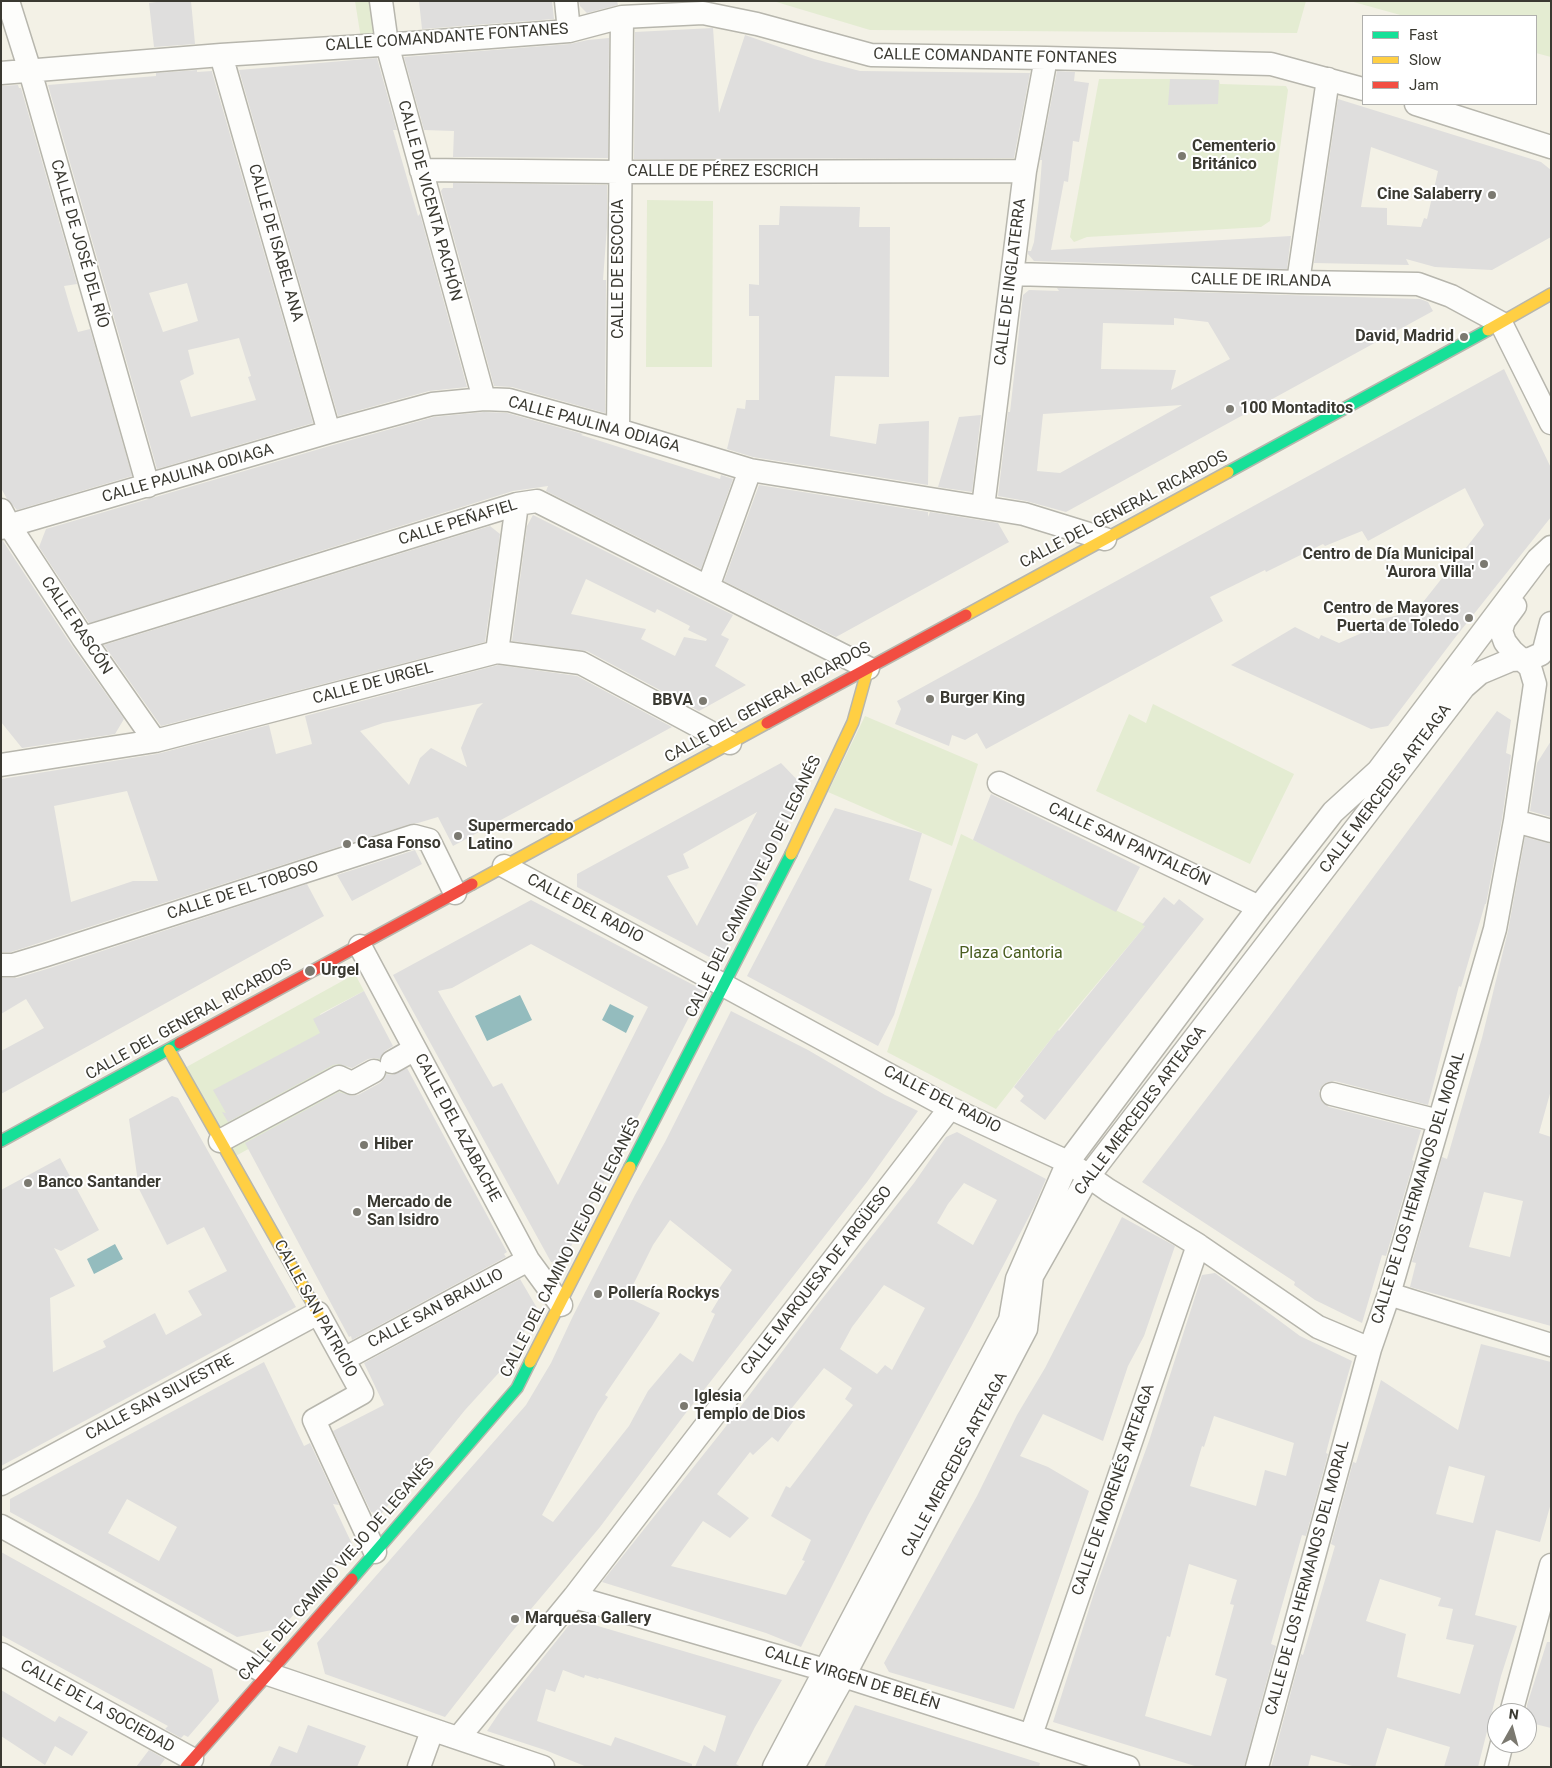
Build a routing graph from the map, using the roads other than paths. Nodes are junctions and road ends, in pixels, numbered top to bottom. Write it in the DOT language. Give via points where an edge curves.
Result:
graph roads {
  1 [pos="8,1"];
  2 [pos="381,1"];
  3 [pos="566,1"];
  4 [pos="703,7"];
  5 [pos="622,17"];
  6 [pos="569,31"];
  7 [pos="387,44"];
  8 [pos="222,55"];
  9 [pos="1046,58"];
  10 [pos="30,71"];
  11 [pos="1,73"];
  12 [pos="1328,79"];
  13 [pos="1362,89"];
  14 [pos="1419,105"];
  15 [pos="1551,147"];
  16 [pos="420,170"];
  17 [pos="1025,171"];
  18 [pos="620,172"];
  19 [pos="1013,274"];
  20 [pos="1298,282"];
  21 [pos="1551,294"];
  22 [pos="1501,323"];
  23 [pos="484,398"];
  24 [pos="1551,422"];
  25 [pos="618,430"];
  26 [pos="329,432"];
  27 [pos="750,470"];
  28 [pos="148,486"];
  29 [pos="517,504"];
  30 [pos="983,507"];
  31 [pos="4,521"];
  32 [pos="1105,539"];
  33 [pos="1544,553"];
  34 [pos="708,587"];
  35 [pos="1551,622"];
  36 [pos="83,638"];
  37 [pos="497,652"];
  38 [pos="1522,659"];
  39 [pos="868,668"];
  40 [pos="155,741"];
  41 [pos="730,743"];
  42 [pos="6,758"];
  43 [pos="999,783"];
  44 [pos="1515,821"];
  45 [pos="1551,831"];
  46 [pos="504,866"];
  47 [pos="455,893"];
  48 [pos="1259,907"];
  49 [pos="360,946"];
  50 [pos="1,965"];
  51 [pos="726,985"];
  52 [pos="415,1049"];
  53 [pos="169,1050"];
  54 [pos="1332,1094"];
  55 [pos="950,1108"];
  56 [pos="1440,1121"];
  57 [pos="1,1141"];
  58 [pos="220,1141"];
  59 [pos="1068,1162"];
  60 [pos="1088,1177"];
  61 [pos="1198,1245"];
  62 [pos="528,1260"];
  63 [pos="1389,1294"];
  64 [pos="561,1305"];
  65 [pos="318,1313"];
  66 [pos="1551,1345"];
  67 [pos="1370,1349"];
  68 [pos="344,1359"];
  69 [pos="1,1484"];
  70 [pos="1,1526"];
  71 [pos="374,1552"];
  72 [pos="1551,1565"];
  73 [pos="574,1596"];
  74 [pos="1,1654"];
  75 [pos="835,1673"];
  76 [pos="268,1674"];
  77 [pos="1514,1703"];
  78 [pos="432,1730"];
  79 [pos="1031,1735"];
  80 [pos="459,1737"];
  81 [pos="1500,1753"];
  82 [pos="500,1760"];
  83 [pos="189,1763"];
  84 [pos="419,1767"];
  85 [pos="543,1767"];
  86 [pos="774,1767"];
  87 [pos="792,1767"];
  88 [pos="1128,1767"];
  89 [pos="1256,1767"];
  90 [pos="1496,1767"];
  1 -- 10 [label="street, CALLE DE JOSÉ DEL RÍO"];
  2 -- 7 [label="street, CALLE DE VICENTA PACHÓN"];
  3 -- 6 [label="street"];
  4 -- 5 [label="street, CALLE COMANDANTE FONTANES"];
  4 -- 9 [label="street, CALLE COMANDANTE FONTANES" via="871,55"];
  5 -- 6 [label="street, CALLE COMANDANTE FONTANES"];
  5 -- 18 [label="street, CALLE DE ESCOCIA"];
  6 -- 7 [label="street, CALLE COMANDANTE FONTANES"];
  7 -- 8 [label="street, CALLE COMANDANTE FONTANES"];
  7 -- 16 [label="street, CALLE DE VICENTA PACHÓN"];
  8 -- 10 [label="street, CALLE COMANDANTE FONTANES"];
  8 -- 26 [label="street, CALLE DE ISABEL ANA"];
  9 -- 12 [label="street, CALLE COMANDANTE FONTANES" via="1271,64"];
  9 -- 17 [label="street, CALLE DE INGLATERRA"];
  10 -- 11 [label="street, CALLE COMANDANTE FONTANES"];
  10 -- 28 [label="street, CALLE DE JOSÉ DEL RÍO"];
  12 -- 13 [label="street, CALLE COMANDANTE FONTANES"];
  12 -- 20 [label="street"];
  14 -- 15 [label="street"];
  16 -- 18 [label="street, CALLE DE PÉREZ ESCRICH"];
  16 -- 23 [label="street, CALLE DE VICENTA PACHÓN"];
  17 -- 18 [label="street, CALLE DE PÉREZ ESCRICH"];
  17 -- 19 [label="street, CALLE DE INGLATERRA"];
  18 -- 25 [label="street, CALLE DE ESCOCIA"];
  19 -- 20 [label="street, CALLE DE IRLANDA"];
  19 -- 30 [label="street, CALLE DE INGLATERRA"];
  20 -- 22 [label="street, CALLE DE IRLANDA" via="1418,284 1451,296"];
  21 -- 22 [label="main road, CALLE DEL GENERAL RICARDOS"];
  22 -- 24 [label="street"];
  22 -- 32 [label="main road, CALLE DEL GENERAL RICARDOS"];
  23 -- 25 [label="street, CALLE PAULINA ODIAGA" via="509,400"];
  23 -- 26 [label="street, CALLE PAULINA ODIAGA" via="432,404"];
  25 -- 27 [label="street, CALLE PAULINA ODIAGA"];
  26 -- 28 [label="street, CALLE PAULINA ODIAGA"];
  27 -- 30 [label="street, CALLE PAULINA ODIAGA"];
  27 -- 34 [label="street"];
  28 -- 31 [label="street, CALLE PAULINA ODIAGA"];
  29 -- 34 [label="street, CALLE PEÑAFIEL" via="537,501"];
  29 -- 36 [label="street, CALLE PEÑAFIEL"];
  29 -- 37 [label="street"];
  30 -- 32 [label="street, CALLE PAULINA ODIAGA" via="1024,514"];
  31 -- 36 [label="street, CALLE RASCÓN"];
  32 -- 39 [label="main road, CALLE DEL GENERAL RICARDOS"];
  33 -- 38 [label="street, CALLE MERCEDES ARTEAGA" via="1534,579 1504,621 1501,631 1505,642"];
  33 -- 48 [label="street, CALLE MERCEDES ARTEAGA" via="1378,771 1333,812"];
  34 -- 39 [label="street, CALLE PEÑAFIEL"];
  35 -- 38 [label="street" via="1541,654"];
  36 -- 40 [label="street, CALLE RASCÓN"];
  37 -- 40 [label="street, CALLE DE URGEL"];
  37 -- 41 [label="street, CALLE DE URGEL" via="581,663"];
  38 -- 44 [label="street, CALLE DE LOS HERMANOS DEL MORAL" via="1534,674 1535,684"];
  38 -- 60 [label="street, CALLE MERCEDES ARTEAGA" via="1511,660 1480,673 1464,687"];
  39 -- 41 [label="main road, CALLE DEL GENERAL RICARDOS"];
  39 -- 51 [label="main road, CALLE DEL CAMINO VIEJO DE LEGANÉS" via="853,722"];
  40 -- 42 [label="street, CALLE DE URGEL"];
  41 -- 46 [label="main road, CALLE DEL GENERAL RICARDOS"];
  43 -- 48 [label="street, CALLE SAN PANTALEÓN"];
  44 -- 45 [label="street"];
  44 -- 56 [label="street, CALLE DE LOS HERMANOS DEL MORAL" via="1495,929"];
  46 -- 47 [label="main road, CALLE DEL GENERAL RICARDOS"];
  46 -- 51 [label="street, CALLE DEL RADIO"];
  47 -- 49 [label="main road, CALLE DEL GENERAL RICARDOS"];
  47 -- 50 [label="street, CALLE DE EL TOBOSO" via="429,840 414,836 46,955 13,965"];
  48 -- 59 [label="street, CALLE MERCEDES ARTEAGA"];
  49 -- 52 [label="street, CALLE DEL AZABACHE"];
  49 -- 53 [label="main road, CALLE DEL GENERAL RICARDOS"];
  51 -- 55 [label="street, CALLE DEL RADIO"];
  51 -- 64 [label="main road, CALLE DEL CAMINO VIEJO DE LEGANÉS"];
  52 -- 58 [label="street" via="352,1083 339,1077"];
  52 -- 62 [label="street, CALLE DEL AZABACHE"];
  53 -- 57 [label="main road, CALLE DEL GENERAL RICARDOS"];
  53 -- 58 [label="main road, CALLE SAN PATRICIO"];
  54 -- 56 [label="street"];
  55 -- 59 [label="street, CALLE DEL RADIO"];
  55 -- 73 [label="street, CALLE MARQUESA DE ARGÜESO"];
  56 -- 63 [label="street, CALLE DE LOS HERMANOS DEL MORAL"];
  58 -- 65 [label="main road, CALLE SAN PATRICIO"];
  59 -- 60 [label="street, CALLE DEL RADIO"];
  59 -- 75 [label="street, CALLE MERCEDES ARTEAGA" via="1018,1279 1010,1320"];
  60 -- 61 [label="street, CALLE DEL RADIO"];
  60 -- 75 [label="street, CALLE MERCEDES ARTEAGA" via="1032,1276 1026,1329"];
  61 -- 67 [label="street, CALLE DEL RADIO" via="1318,1327"];
  61 -- 79 [label="street, CALLE DE MORENÉS ARTEAGA"];
  62 -- 64 [label="street, CALLE DEL AZABACHE"];
  62 -- 68 [label="street, CALLE SAN BRAULIO"];
  63 -- 66 [label="street"];
  63 -- 67 [label="street, CALLE DE LOS HERMANOS DEL MORAL"];
  64 -- 71 [label="main road, CALLE DEL CAMINO VIEJO DE LEGANÉS" via="517,1388"];
  65 -- 68 [label="street, CALLE SAN PATRICIO"];
  65 -- 69 [label="street, CALLE SAN SILVESTRE"];
  67 -- 89 [label="street, CALLE DE LOS HERMANOS DEL MORAL"];
  68 -- 71 [label="street, CALLE SAN PATRICIO" via="362,1393 314,1420"];
  70 -- 76 [label="street"];
  71 -- 76 [label="main road, CALLE DEL CAMINO VIEJO DE LEGANÉS"];
  72 -- 77 [label="street"];
  73 -- 75 [label="street, CALLE VIRGEN DE BELÉN"];
  73 -- 80 [label="street, CALLE MARQUESA DE ARGÜESO"];
  74 -- 83 [label="street, CALLE DE LA SOCIEDAD"];
  75 -- 79 [label="street, CALLE VIRGEN DE BELÉN"];
  75 -- 86 [label="street, CALLE MERCEDES ARTEAGA"];
  75 -- 87 [label="street, CALLE MERCEDES ARTEAGA"];
  76 -- 78 [label="street"];
  76 -- 83 [label="main road, CALLE DEL CAMINO VIEJO DE LEGANÉS"];
  78 -- 80 [label="street"];
  78 -- 84 [label="street"];
  79 -- 88 [label="street, CALLE VIRGEN DE BELÉN"];
  80 -- 82 [label="street"];
  81 -- 90 [label="street"];
  82 -- 85 [label="street"];
}
